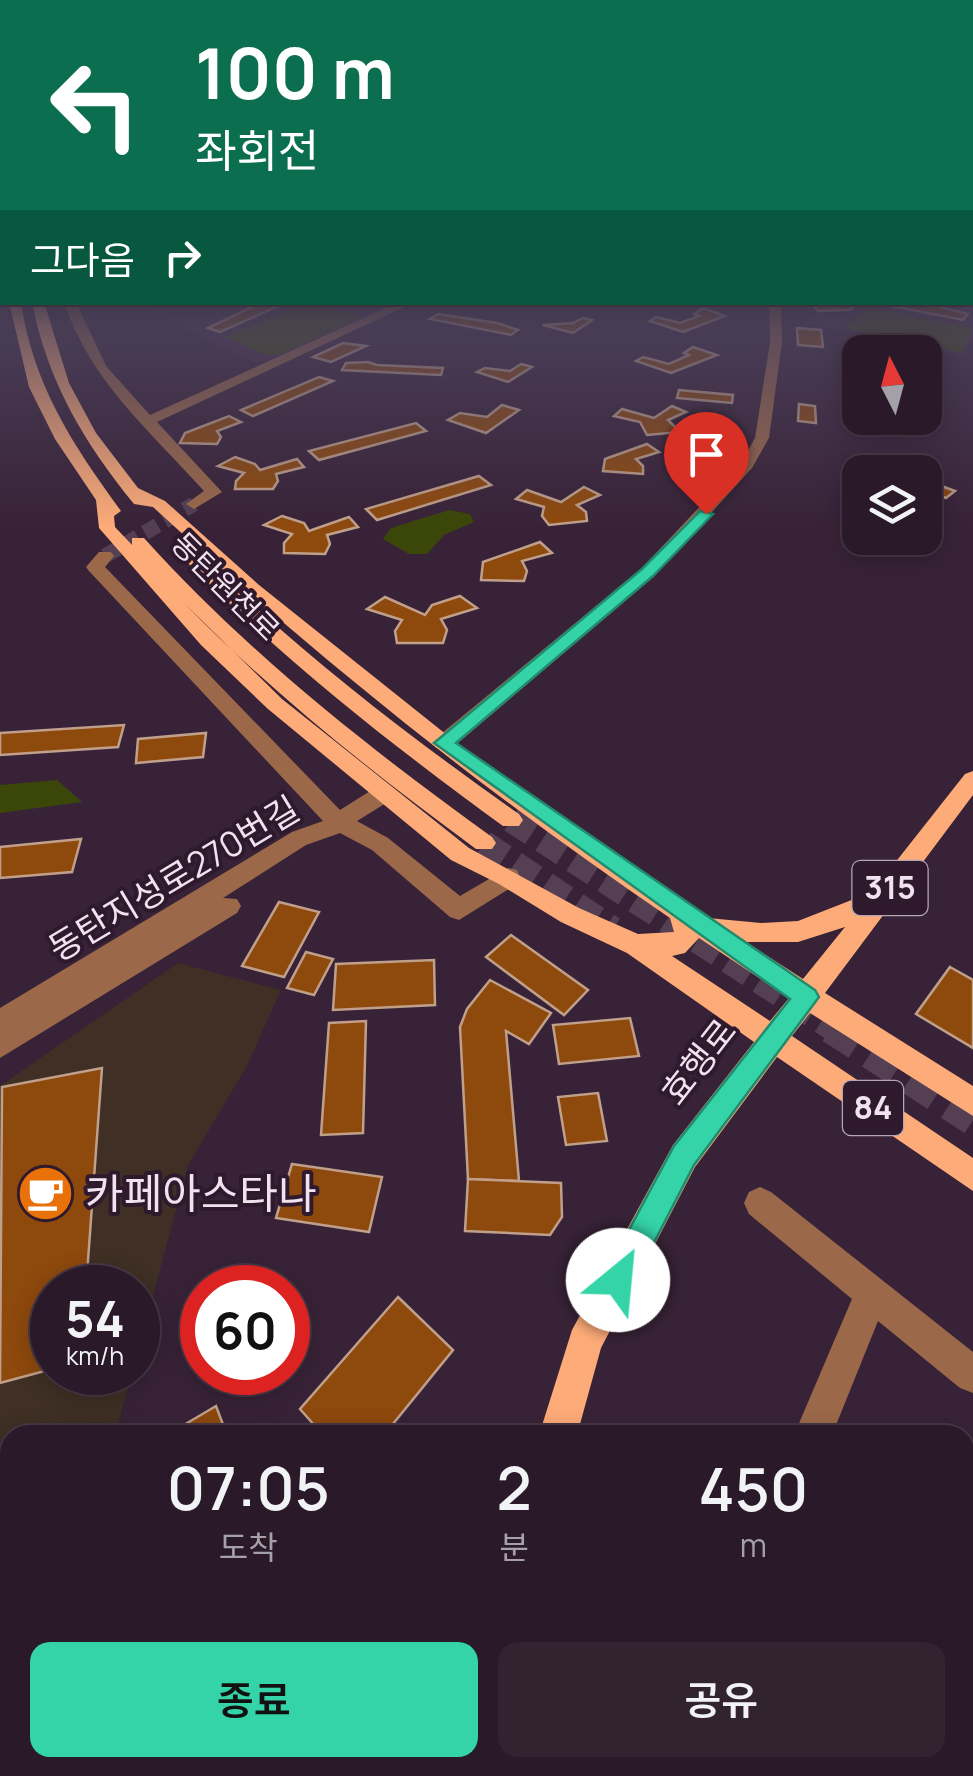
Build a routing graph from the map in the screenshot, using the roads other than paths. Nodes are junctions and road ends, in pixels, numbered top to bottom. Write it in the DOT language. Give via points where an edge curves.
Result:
graph roads {
  1 [pos="27,362"];
  2 [pos="52,362"];
  3 [pos="95,362"];
  4 [pos="278,362"];
  5 [pos="773,362"];
  6 [pos="148,421"];
  7 [pos="131,491"];
  8 [pos="104,500"];
  9 [pos="194,504"];
  10 [pos="105,556"];
  11 [pos="444,743"];
  12 [pos="973,780"];
  13 [pos="383,794"];
  14 [pos="511,820"];
  15 [pos="328,828"];
  16 [pos="484,843"];
  17 [pos="508,877"];
  18 [pos="882,898"];
  19 [pos="676,907"];
  20 [pos="704,926"];
  21 [pos="636,946"];
  22 [pos="806,997"];
  23 [pos="0,1023"];
  24 [pos="774,1040"];
  25 [pos="0,1045"];
  26 [pos="973,1102"];
  27 [pos="973,1176"];
  28 [pos="760,1202"];
  29 [pos="872,1294"];
  30 [pos="973,1375"];
  31 [pos="561,1425"];
  32 [pos="817,1425"];
  1 -- 8 [label="main road, 동탄원천로" via="50,418"];
  2 -- 7 [label="main road, 동탄원천로"];
  3 -- 6 [label="street"];
  4 -- 6 [label="street"];
  5 -- 11 [label="street" via="762,438 746,465 647,573"];
  6 -- 9 [label="street" via="214,492"];
  7 -- 11 [label="main road" via="159,504 306,637"];
  7 -- 14 [label="main road, 동탄원천로" via="209,575 324,679"];
  8 -- 13 [label="main road" via="107,528 166,598 274,704"];
  8 -- 16 [label="main road, 동탄원천로" via="179,586 292,693"];
  10 -- 15 [label="street" via="95,567"];
  11 -- 19 [label="main road"];
  12 -- 18 [label="main road, 효행로 / 315"];
  13 -- 15 [label="street, 동탄지성로270번길"];
  13 -- 17 [label="main road" via="460,854"];
  15 -- 17 [label="street" via="380,844 459,910"];
  15 -- 23 [label="street, 동탄지성로270번길" via="300,838"];
  15 -- 25 [label="street" via="315,848 232,903"];
  17 -- 21 [label="main road"];
  18 -- 20 [label="main road" via="790,936"];
  18 -- 22 [label="main road, 효행로 / 315"];
  19 -- 20 [label="main road"];
  19 -- 21 [label="main road" via="686,938 676,945"];
  20 -- 22 [label="main road"];
  21 -- 24 [label="main road"];
  22 -- 24 [label="main road, 효행로"];
  22 -- 26 [label="main road, 84"];
  24 -- 27 [label="main road, 84"];
  24 -- 31 [label="main road, 효행로" via="684,1156 585,1343"];
  28 -- 29 [label="street"];
  29 -- 30 [label="street"];
  29 -- 32 [label="street"];
}
